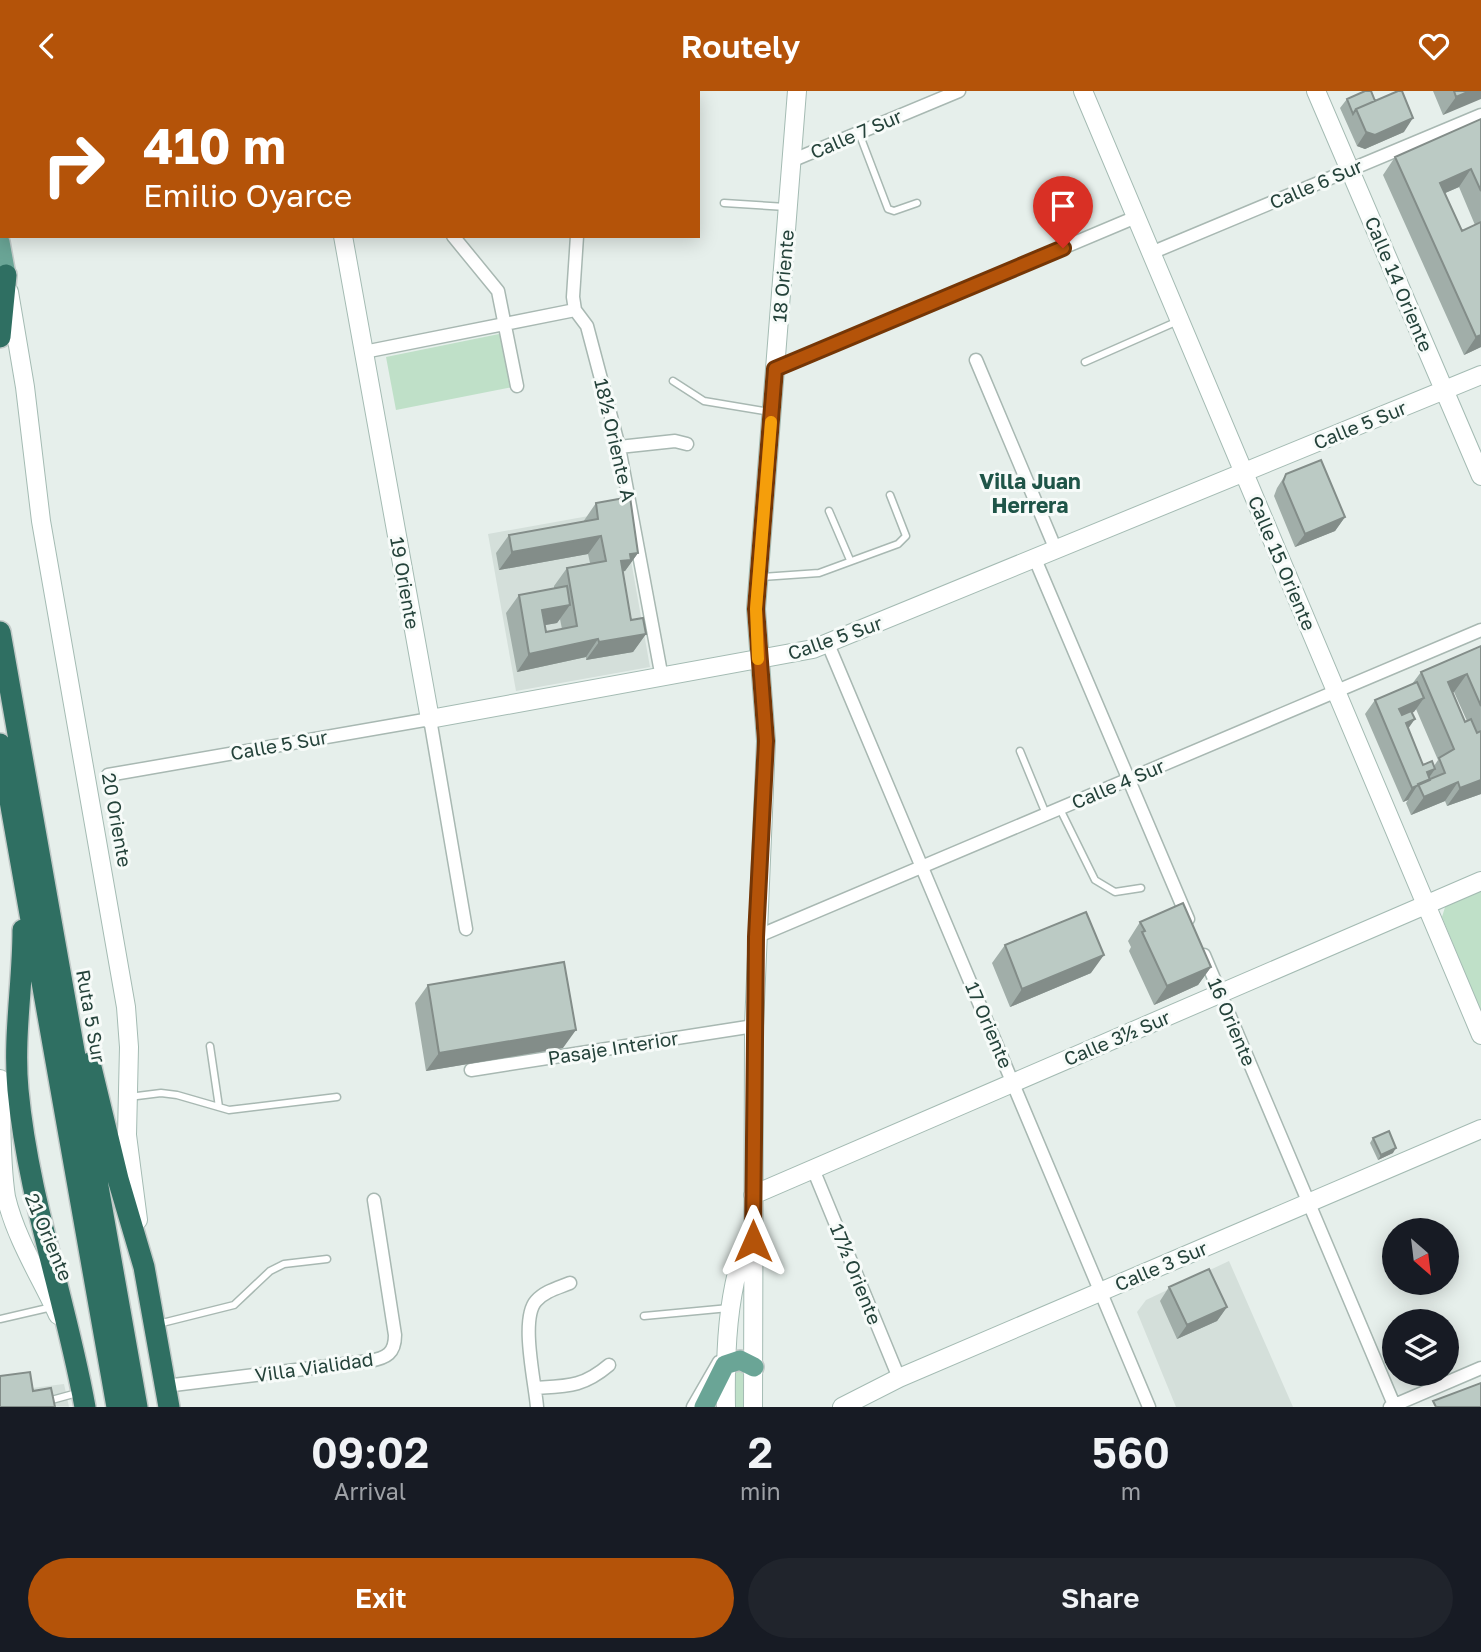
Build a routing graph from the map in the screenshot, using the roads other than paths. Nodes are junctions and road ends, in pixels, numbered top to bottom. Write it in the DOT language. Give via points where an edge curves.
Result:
graph roads {
  1 [pos="797,91"];
  2 [pos="959,91"];
  3 [pos="1083,91"];
  4 [pos="1316,91"];
  5 [pos="1481,115"];
  6 [pos="859,133"];
  7 [pos="792,161"];
  8 [pos="1349,170"];
  9 [pos="724,203"];
  10 [pos="918,203"];
  11 [pos="788,207"];
  12 [pos="1136,217"];
  13 [pos="343,238"];
  14 [pos="455,238"];
  15 [pos="578,238"];
  16 [pos="0,242"];
  17 [pos="1151,253"];
  18 [pos="6,275"];
  19 [pos="575,310"];
  20 [pos="1180,320"];
  21 [pos="506,324"];
  22 [pos="0,337"];
  23 [pos="364,352"];
  24 [pos="976,360"];
  25 [pos="1085,362"];
  26 [pos="775,369"];
  27 [pos="1481,375"];
  28 [pos="673,381"];
  29 [pos="517,386"];
  30 [pos="1445,390"];
  31 [pos="771,412"];
  32 [pos="687,444"];
  33 [pos="619,447"];
  34 [pos="1244,473"];
  35 [pos="1481,476"];
  36 [pos="890,495"];
  37 [pos="829,511"];
  38 [pos="1056,550"];
  39 [pos="1035,559"];
  40 [pos="850,560"];
  41 [pos="758,577"];
  42 [pos="1481,631"];
  43 [pos="0,632"];
  44 [pos="828,644"];
  45 [pos="758,660"];
  46 [pos="662,678"];
  47 [pos="1337,692"];
  48 [pos="430,719"];
  49 [pos="0,744"];
  50 [pos="1020,751"];
  51 [pos="108,775"];
  52 [pos="1129,779"];
  53 [pos="1060,809"];
  54 [pos="1046,815"];
  55 [pos="922,867"];
  56 [pos="23,876"];
  57 [pos="1481,881"];
  58 [pos="1141,888"];
  59 [pos="1426,904"];
  60 [pos="466,929"];
  61 [pos="756,937"];
  62 [pos="62,982"];
  63 [pos="1220,993"];
  64 [pos="754,1025"];
  65 [pos="1481,1035"];
  66 [pos="210,1046"];
  67 [pos="471,1070"];
  68 [pos="0,1079"];
  69 [pos="1013,1083"];
  70 [pos="337,1097"];
  71 [pos="127,1098"];
  72 [pos="219,1107"];
  73 [pos="1481,1129"];
  74 [pos="0,1132"];
  75 [pos="813,1169"];
  76 [pos="753,1195"];
  77 [pos="374,1200"];
  78 [pos="1309,1203"];
  79 [pos="753,1216"];
  80 [pos="327,1259"];
  81 [pos="144,1267"];
  82 [pos="570,1283"];
  83 [pos="1101,1292"];
  84 [pos="54,1307"];
  85 [pos="730,1308"];
  86 [pos="644,1316"];
  87 [pos="0,1319"];
  88 [pos="155,1325"];
  89 [pos="68,1337"];
  90 [pos="725,1360"];
  91 [pos="609,1365"];
  92 [pos="754,1367"];
  93 [pos="1481,1369"];
  94 [pos="899,1378"];
  95 [pos="535,1388"];
  96 [pos="167,1397"];
  97 [pos="83,1399"];
  98 [pos="1393,1406"];
  99 [pos="46,1407"];
  100 [pos="117,1407"];
  101 [pos="137,1407"];
  102 [pos="537,1407"];
  103 [pos="694,1407"];
  104 [pos="704,1407"];
  105 [pos="726,1407"];
  106 [pos="753,1407"];
  107 [pos="842,1407"];
  108 [pos="1149,1407"];
  1 -- 7 [label="street, 18 Oriente"];
  2 -- 6 [label="street, Calle 7 Sur"];
  3 -- 12 [label="street, Calle 15 Oriente"];
  4 -- 8 [label="street, Calle 14 Oriente"];
  5 -- 8 [label="street, Calle 6 Sur"];
  6 -- 7 [label="street, Calle 7 Sur"];
  6 -- 10 [label="lane" via="888,209"];
  7 -- 11 [label="street, 18 Oriente"];
  8 -- 17 [label="street, Calle 6 Sur"];
  8 -- 30 [label="street, Calle 14 Oriente"];
  9 -- 11 [label="lane"];
  11 -- 26 [label="street, 18 Oriente"];
  12 -- 17 [label="street, Calle 15 Oriente"];
  12 -- 26 [label="street"];
  13 -- 23 [label="street, 19 Oriente"];
  14 -- 21 [label="street" via="498,291"];
  15 -- 19 [label="street"];
  16 -- 18 [label="main road, 20 Oriente"];
  17 -- 20 [label="street, Calle 15 Oriente"];
  18 -- 22 [label="highway"];
  18 -- 71 [label="street, 20 Oriente" via="41,521 126,1007"];
  19 -- 21 [label="street"];
  19 -- 33 [label="street, 18½ Oriente A" via="587,326"];
  20 -- 25 [label="lane"];
  20 -- 34 [label="street, Calle 15 Oriente"];
  21 -- 23 [label="street"];
  21 -- 29 [label="street"];
  23 -- 48 [label="street, 19 Oriente"];
  24 -- 38 [label="street"];
  26 -- 31 [label="street, 18 Oriente"];
  27 -- 30 [label="street, Calle 5 Sur"];
  28 -- 31 [label="lane" via="704,401"];
  30 -- 34 [label="street, Calle 5 Sur"];
  30 -- 35 [label="street, Calle 14 Oriente"];
  31 -- 41 [label="street, 18 Oriente"];
  32 -- 33 [label="street" via="675,441"];
  33 -- 46 [label="street, 18½ Oriente A"];
  34 -- 38 [label="street, Calle 5 Sur"];
  34 -- 47 [label="street, Calle 15 Oriente"];
  36 -- 40 [label="lane" via="906,536 885,551"];
  37 -- 40 [label="lane"];
  38 -- 39 [label="street, Calle 5 Sur"];
  39 -- 44 [label="street, Calle 5 Sur"];
  39 -- 52 [label="street, 16 Oriente"];
  40 -- 41 [label="lane" via="819,573"];
  41 -- 45 [label="street, 18 Oriente"];
  42 -- 47 [label="street, Calle 4 Sur"];
  43 -- 62 [label="highway, Ruta 5 Sur"];
  44 -- 45 [label="street, Calle 5 Sur"];
  44 -- 55 [label="street, 17 Oriente"];
  45 -- 46 [label="street, Calle 5 Sur"];
  45 -- 61 [label="street, 18 Oriente" via="766,741"];
  46 -- 48 [label="street, Calle 5 Sur"];
  47 -- 52 [label="street, Calle 4 Sur"];
  47 -- 59 [label="street, Calle 15 Oriente"];
  48 -- 51 [label="street, Calle 5 Sur"];
  48 -- 60 [label="street, 19 Oriente"];
  49 -- 56 [label="highway"];
  50 -- 54 [label="lane"];
  52 -- 53 [label="street, Calle 4 Sur"];
  52 -- 63 [label="street, 16 Oriente"];
  53 -- 54 [label="street, Calle 4 Sur"];
  53 -- 58 [label="lane" via="1095,880 1115,892"];
  54 -- 55 [label="street, Calle 4 Sur"];
  55 -- 61 [label="street, Calle 4 Sur"];
  55 -- 69 [label="street, 17 Oriente"];
  56 -- 89 [label="highway" via="18,1088"];
  56 -- 100 [label="highway"];
  57 -- 59 [label="street, Calle 3½ Sur"];
  59 -- 63 [label="street, Calle 3½ Sur"];
  59 -- 65 [label="street, Calle 15 Oriente"];
  61 -- 64 [label="street, 18 Oriente"];
  62 -- 81 [label="highway" via="88,1057"];
  62 -- 101 [label="highway, Ruta 5 Sur"];
  63 -- 69 [label="street, Calle 3½ Sur"];
  63 -- 78 [label="street, 16 Oriente"];
  64 -- 67 [label="street, Pasaje Interior"];
  64 -- 76 [label="street, 18 Oriente"];
  66 -- 72 [label="lane"];
  68 -- 74 [label="street, 21 Oriente"];
  69 -- 75 [label="street, Calle 3½ Sur"];
  69 -- 83 [label="street, 17 Oriente"];
  70 -- 72 [label="lane" via="244,1110"];
  71 -- 72 [label="lane" via="161,1093"];
  71 -- 81 [label="street, 20 Oriente" via="129,1161"];
  73 -- 78 [label="street, Calle 3 Sur"];
  74 -- 84 [label="street, 21 Oriente" via="9,1209"];
  75 -- 76 [label="street, Calle 3½ Sur"];
  75 -- 94 [label="street, 17½ Oriente"];
  76 -- 79 [label="street, 18 Oriente"];
  77 -- 96 [label="street, Villa Vialidad" via="395,1335 389,1355"];
  78 -- 83 [label="street, Calle 3 Sur"];
  78 -- 98 [label="street, 16 Oriente"];
  79 -- 85 [label="street, 18 Oriente"];
  79 -- 92 [label="street, 18 Oriente"];
  80 -- 88 [label="lane" via="284,1264 234,1305"];
  81 -- 88 [label="highway, 20 Oriente"];
  82 -- 95 [label="street" via="548,1291 530,1311"];
  83 -- 94 [label="street, Calle 3 Sur"];
  83 -- 108 [label="street, 17 Oriente"];
  84 -- 87 [label="lane"];
  84 -- 89 [label="street, 21 Oriente"];
  85 -- 86 [label="lane"];
  85 -- 90 [label="street, 18 Oriente"];
  88 -- 96 [label="highway, 20 Oriente"];
  89 -- 97 [label="highway, 21 Oriente"];
  90 -- 92 [label="main road" via="740,1360"];
  90 -- 103 [label="street" via="708,1376"];
  90 -- 104 [label="main road"];
  90 -- 105 [label="street, 18 Oriente"];
  91 -- 95 [label="street" via="577,1385"];
  92 -- 106 [label="street, 18 Oriente"];
  93 -- 98 [label="street"];
  94 -- 107 [label="street, Calle 3 Sur"];
  95 -- 102 [label="street"];
  97 -- 99 [label="lane" via="48,1401"];
}
